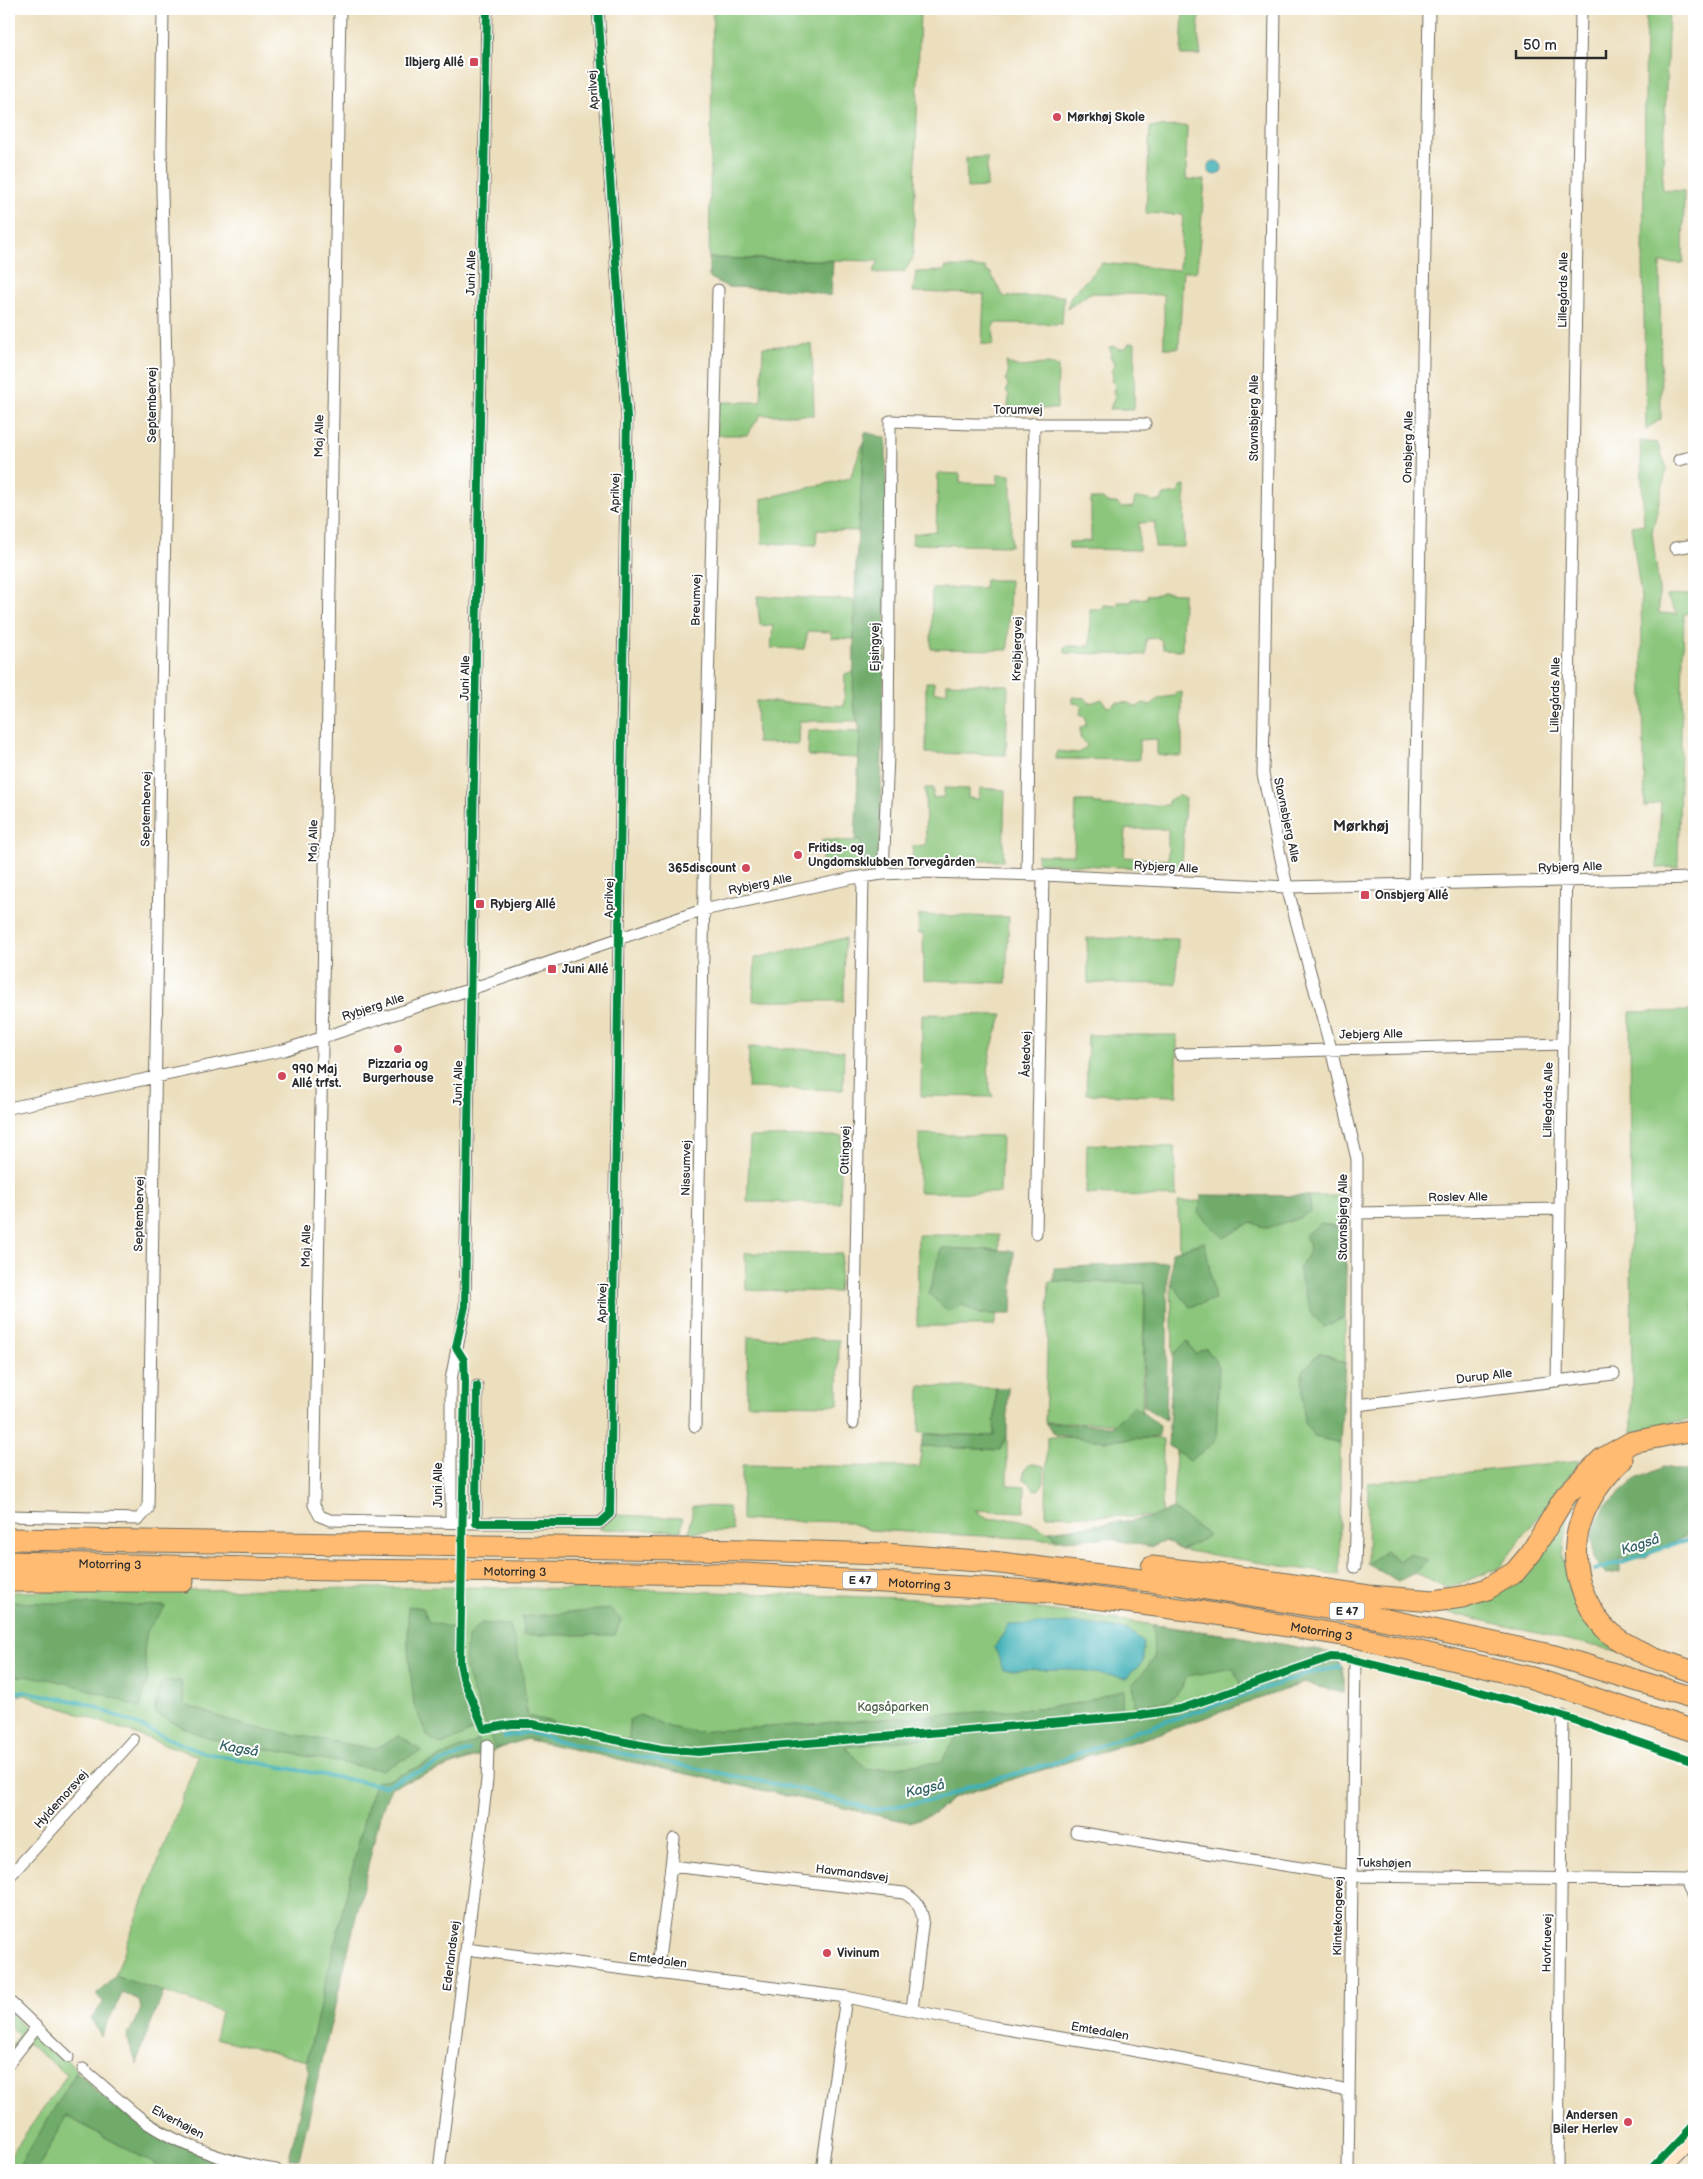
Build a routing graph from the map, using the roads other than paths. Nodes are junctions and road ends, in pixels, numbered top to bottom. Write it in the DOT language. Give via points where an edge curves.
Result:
graph roads {
  1 [pos="163,9"];
  2 [pos="340,9"];
  3 [pos="487,9"];
  4 [pos="598,9"];
  5 [pos="1275,9"];
  6 [pos="1429,9"];
  7 [pos="1581,9"];
  8 [pos="718,290"];
  9 [pos="890,420"];
  10 [pos="1034,424"];
  11 [pos="1146,424"];
  12 [pos="1694,456"];
  13 [pos="1679,460"];
  14 [pos="1694,545"];
  15 [pos="1675,548"];
  16 [pos="883,874"];
  17 [pos="1027,875"];
  18 [pos="1044,875"];
  19 [pos="863,877"];
  20 [pos="1694,878"];
  21 [pos="1566,881"];
  22 [pos="1414,885"];
  23 [pos="1287,887"];
  24 [pos="703,910"];
  25 [pos="620,939"];
  26 [pos="471,990"];
  27 [pos="323,1038"];
  28 [pos="1562,1044"];
  29 [pos="1331,1049"];
  30 [pos="1180,1054"];
  31 [pos="154,1078"];
  32 [pos="9,1108"];
  33 [pos="1560,1209"];
  34 [pos="1357,1213"];
  35 [pos="1036,1232"];
  36 [pos="1614,1374"];
  37 [pos="1557,1381"];
  38 [pos="477,1386"];
  39 [pos="1357,1405"];
  40 [pos="853,1423"];
  41 [pos="695,1426"];
  42 [pos="1694,1430"];
  43 [pos="1656,1439"];
  44 [pos="9,1516"];
  45 [pos="451,1522"];
  46 [pos="476,1523"];
  47 [pos="9,1539"];
  48 [pos="9,1562"];
  49 [pos="992,1562"];
  50 [pos="1355,1567"];
  51 [pos="332,1570"];
  52 [pos="9,1581"];
  53 [pos="1355,1661"];
  54 [pos="1694,1672"];
  55 [pos="1694,1698"];
  56 [pos="1563,1716"];
  57 [pos="1694,1731"];
  58 [pos="133,1740"];
  59 [pos="488,1745"];
  60 [pos="1076,1832"];
  61 [pos="674,1839"];
  62 [pos="671,1866"];
  63 [pos="1352,1876"];
  64 [pos="9,1877"];
  65 [pos="1561,1879"];
  66 [pos="1690,1879"];
  67 [pos="1694,1901"];
  68 [pos="466,1949"];
  69 [pos="657,1974"];
  70 [pos="846,1997"];
  71 [pos="9,2001"];
  72 [pos="912,2010"];
  73 [pos="37,2027"];
  74 [pos="68,2056"];
  75 [pos="9,2063"];
  76 [pos="83,2069"];
  77 [pos="1349,2091"];
  78 [pos="1694,2136"];
  79 [pos="276,2170"];
  80 [pos="438,2170"];
  81 [pos="822,2170"];
  82 [pos="1348,2170"];
  83 [pos="1558,2170"];
  84 [pos="1661,2170"];
  1 -- 31 [label="street, Septembervej" via="161,147 167,410"];
  2 -- 27 [label="street, Maj Alle"];
  3 -- 26 [label="street, Juni Alle"];
  4 -- 25 [label="street, Aprilvej" via="628,417"];
  5 -- 23 [label="street, Stavnsbjerg Alle" via="1263,774"];
  6 -- 22 [label="street, Onsbjerg Alle"];
  7 -- 21 [label="street, Lillegårds Alle"];
  8 -- 24 [label="street, Breumvej"];
  9 -- 10 [label="street, Torumvej"];
  9 -- 16 [label="street, Ejsingvej" via="888,755"];
  10 -- 11 [label="street, Torumvej"];
  10 -- 17 [label="street, Krejbjergvej"];
  12 -- 13 [label="street"];
  14 -- 15 [label="street"];
  16 -- 17 [label="street, Rybjerg Alle"];
  16 -- 19 [label="street, Rybjerg Alle"];
  17 -- 18 [label="street, Rybjerg Alle"];
  18 -- 23 [label="street, Rybjerg Alle"];
  18 -- 35 [label="street, Åstedvej"];
  19 -- 24 [label="street, Rybjerg Alle"];
  19 -- 40 [label="street, Ottingvej"];
  20 -- 21 [label="street, Rybjerg Alle"];
  21 -- 22 [label="street, Rybjerg Alle"];
  21 -- 28 [label="street, Lillegårds Alle"];
  22 -- 23 [label="street, Rybjerg Alle"];
  23 -- 29 [label="street, Stavnsbjerg Alle"];
  24 -- 25 [label="street, Rybjerg Alle"];
  24 -- 41 [label="street, Nissumvej"];
  25 -- 26 [label="street, Rybjerg Alle"];
  25 -- 46 [label="street, Aprilvej" via="610,1514 600,1524"];
  26 -- 27 [label="street, Rybjerg Alle"];
  26 -- 45 [label="street, Juni Alle" via="465,1306 451,1380"];
  27 -- 31 [label="street, Rybjerg Alle" via="284,1050"];
  27 -- 45 [label="street, Maj Alle" via="314,1505 320,1516 330,1520"];
  28 -- 29 [label="street, Jebjerg Alle"];
  28 -- 33 [label="street, Lillegårds Alle"];
  29 -- 30 [label="street, Jebjerg Alle"];
  29 -- 34 [label="street, Stavnsbjerg Alle" via="1357,1159"];
  31 -- 32 [label="street, Rybjerg Alle"];
  31 -- 44 [label="street, Septembervej" via="148,1509 139,1520"];
  33 -- 34 [label="street, Roslev Alle"];
  33 -- 37 [label="street, Lillegårds Alle"];
  34 -- 39 [label="street, Stavnsbjerg Alle"];
  36 -- 37 [label="street, Durup Alle"];
  37 -- 39 [label="street, Durup Alle"];
  38 -- 46 [label="street"];
  39 -- 50 [label="street, Stavnsbjerg Alle"];
  42 -- 43 [label="highway"];
  43 -- 49 [label="highway" via="1632,1442 1602,1460 1566,1495 1531,1553 1515,1572 1487,1589 1462,1597 1434,1601 1369,1596 1232,1576 1084,1560"];
  43 -- 54 [label="highway" via="1626,1456 1605,1476 1589,1500 1578,1526 1575,1557 1579,1582 1591,1610 1610,1634 1646,1655"];
  45 -- 46 [label="street, Maj Alle"];
  47 -- 49 [label="highway, Motorring 3 / E 47" via="740,1550 884,1554"];
  48 -- 51 [label="highway, Motorring 3 / E 47"];
  49 -- 55 [label="highway, Motorring 3 / E 47" via="1175,1584 1350,1612 1555,1656"];
  51 -- 52 [label="highway" via="250,1580"];
  51 -- 57 [label="highway, Motorring 3 / E 47" via="746,1574 1049,1592 1203,1612 1360,1638 1532,1678"];
  53 -- 63 [label="street, Klintekongevej"];
  56 -- 65 [label="street, Havfruevej"];
  58 -- 64 [label="street, Hyldemorsvej"];
  59 -- 68 [label="street, Ederlandsvej" via="487,1780"];
  60 -- 63 [label="street, Tukshøjen"];
  61 -- 62 [label="street"];
  62 -- 69 [label="street"];
  62 -- 72 [label="street, Havmandsvej" via="904,1893 921,1907 923,1919"];
  63 -- 65 [label="street, Tukshøjen"];
  63 -- 77 [label="street, Klintekongevej"];
  65 -- 66 [label="street, Tukshøjen"];
  65 -- 83 [label="street, Havfruevej"];
  66 -- 67 [label="street"];
  68 -- 69 [label="street, Emtedalen"];
  68 -- 80 [label="street, Ederlandsvej"];
  69 -- 70 [label="street, Emtedalen"];
  70 -- 72 [label="street, Emtedalen"];
  70 -- 81 [label="street"];
  71 -- 73 [label="street"];
  72 -- 77 [label="street, Emtedalen"];
  73 -- 74 [label="street"];
  73 -- 75 [label="street"];
  76 -- 79 [label="street, Elverhøjen" via="147,2122 172,2136 236,2162"];
  77 -- 82 [label="street, Klintekongevej"];
  78 -- 84 [label="main road"];
}
